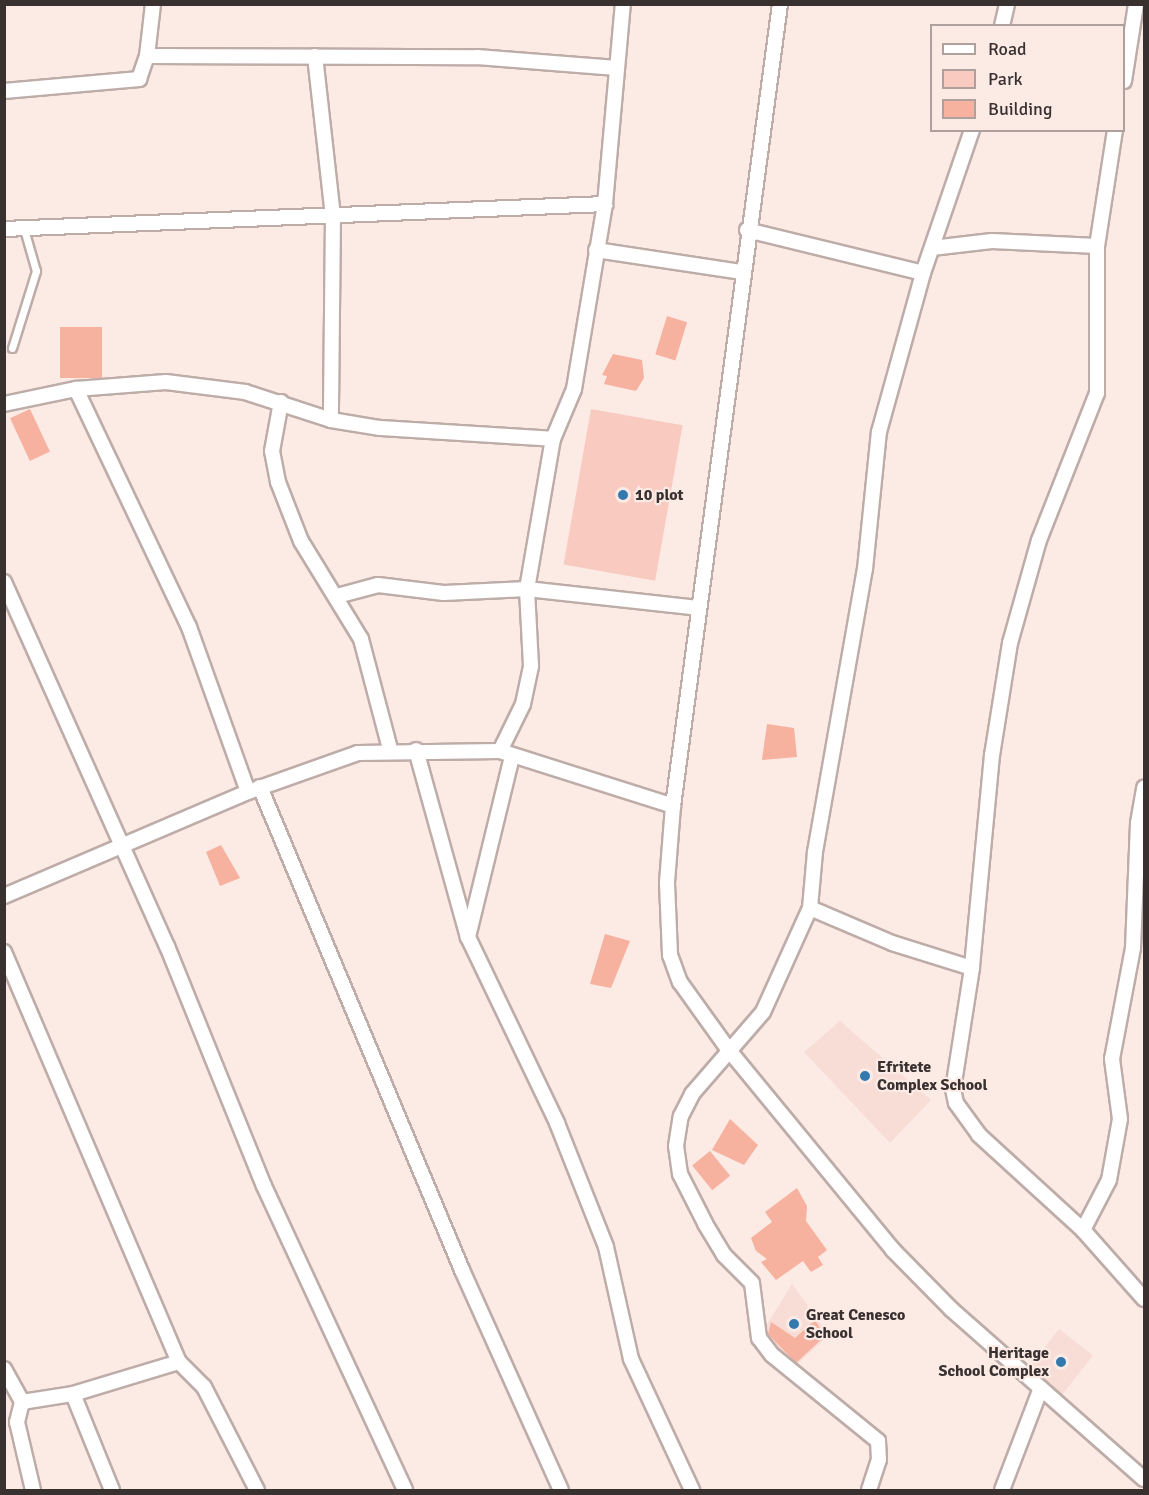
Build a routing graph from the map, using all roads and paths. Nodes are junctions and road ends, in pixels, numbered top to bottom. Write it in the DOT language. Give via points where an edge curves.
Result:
graph roads {
  1 [pos="153,4"];
  2 [pos="623,4"];
  3 [pos="780,4"];
  4 [pos="1007,4"];
  5 [pos="1136,4"];
  6 [pos="1002,24"];
  7 [pos="147,56"];
  8 [pos="315,56"];
  9 [pos="617,68"];
  10 [pos="1125,75"];
  11 [pos="4,91"];
  12 [pos="971,132"];
  13 [pos="1115,132"];
  14 [pos="605,204"];
  15 [pos="333,216"];
  16 [pos="4,229"];
  17 [pos="24,229"];
  18 [pos="747,230"];
  19 [pos="1097,246"];
  20 [pos="932,248"];
  21 [pos="596,250"];
  22 [pos="742,272"];
  23 [pos="923,273"];
  24 [pos="12,348"];
  25 [pos="76,389"];
  26 [pos="281,402"];
  27 [pos="4,404"];
  28 [pos="331,420"];
  29 [pos="553,439"];
  30 [pos="4,582"];
  31 [pos="527,589"];
  32 [pos="337,596"];
  33 [pos="698,608"];
  34 [pos="390,749"];
  35 [pos="416,750"];
  36 [pos="506,754"];
  37 [pos="1144,788"];
  38 [pos="254,789"];
  39 [pos="673,806"];
  40 [pos="122,848"];
  41 [pos="4,896"];
  42 [pos="810,908"];
  43 [pos="468,937"];
  44 [pos="1139,948"];
  45 [pos="4,951"];
  46 [pos="972,968"];
  47 [pos="728,1049"];
  48 [pos="1083,1230"];
  49 [pos="1144,1299"];
  50 [pos="179,1362"];
  51 [pos="4,1369"];
  52 [pos="1041,1388"];
  53 [pos="73,1394"];
  54 [pos="22,1402"];
  55 [pos="1144,1479"];
  56 [pos="33,1491"];
  57 [pos="112,1491"];
  58 [pos="257,1491"];
  59 [pos="405,1491"];
  60 [pos="561,1491"];
  61 [pos="692,1491"];
  62 [pos="869,1491"];
  63 [pos="1002,1491"];
  1 -- 7 [label="street"];
  2 -- 9 [label="street"];
  3 -- 18 [label="street"];
  4 -- 6 [label="street"];
  5 -- 10 [label="street"];
  7 -- 8 [label="street"];
  7 -- 11 [label="street" via="144,72 131,83"];
  8 -- 9 [label="street" via="477,57"];
  8 -- 15 [label="street"];
  9 -- 14 [label="street"];
  12 -- 20 [label="street"];
  13 -- 19 [label="street"];
  14 -- 15 [label="street"];
  14 -- 21 [label="street"];
  15 -- 17 [label="street"];
  15 -- 28 [label="street"];
  16 -- 17 [label="street"];
  17 -- 24 [label="lane" via="36,271"];
  18 -- 22 [label="street"];
  18 -- 23 [label="street"];
  19 -- 20 [label="street" via="992,241"];
  19 -- 46 [label="street" via="1097,393 1039,540 1011,643 992,755"];
  20 -- 23 [label="street"];
  21 -- 22 [label="street"];
  21 -- 29 [label="street" via="574,389"];
  22 -- 33 [label="street"];
  23 -- 42 [label="street" via="879,432 865,569 819,830"];
  25 -- 26 [label="street" via="166,382"];
  25 -- 27 [label="street"];
  25 -- 38 [label="street" via="192,636"];
  26 -- 28 [label="street"];
  26 -- 32 [label="street" via="272,451 279,482 301,541"];
  28 -- 29 [label="street" via="380,428"];
  29 -- 31 [label="street"];
  30 -- 40 [label="street"];
  31 -- 32 [label="street" via="444,593 378,585"];
  31 -- 33 [label="street"];
  31 -- 36 [label="street" via="530,675"];
  32 -- 34 [label="street" via="361,639"];
  33 -- 39 [label="street"];
  34 -- 35 [label="street"];
  34 -- 38 [label="street" via="331,760"];
  35 -- 36 [label="street"];
  35 -- 43 [label="street"];
  36 -- 39 [label="street"];
  36 -- 43 [label="street"];
  37 -- 44 [label="street"];
  38 -- 40 [label="street"];
  38 -- 60 [label="street"];
  39 -- 47 [label="street" via="668,883 670,955 680,982"];
  40 -- 41 [label="street"];
  40 -- 59 [label="street" via="264,1186"];
  42 -- 46 [label="street" via="892,943"];
  42 -- 47 [label="street" via="762,1012"];
  43 -- 61 [label="street" via="556,1123 606,1247 631,1359"];
  44 -- 48 [label="street" via="1112,1059 1120,1119 1113,1164 1101,1199"];
  45 -- 50 [label="street"];
  46 -- 48 [label="street" via="954,1071 956,1103 979,1135"];
  47 -- 52 [label="street" via="892,1250"];
  47 -- 62 [label="street" via="704,1074 681,1116 676,1146 680,1174 724,1255 752,1283 759,1338 772,1355 878,1441 879,1460"];
  48 -- 49 [label="street"];
  50 -- 53 [label="street"];
  50 -- 58 [label="street" via="204,1387"];
  51 -- 54 [label="street"];
  52 -- 55 [label="street"];
  52 -- 63 [label="street"];
  53 -- 54 [label="street"];
  53 -- 57 [label="street"];
  54 -- 56 [label="street" via="17,1422"];
}
